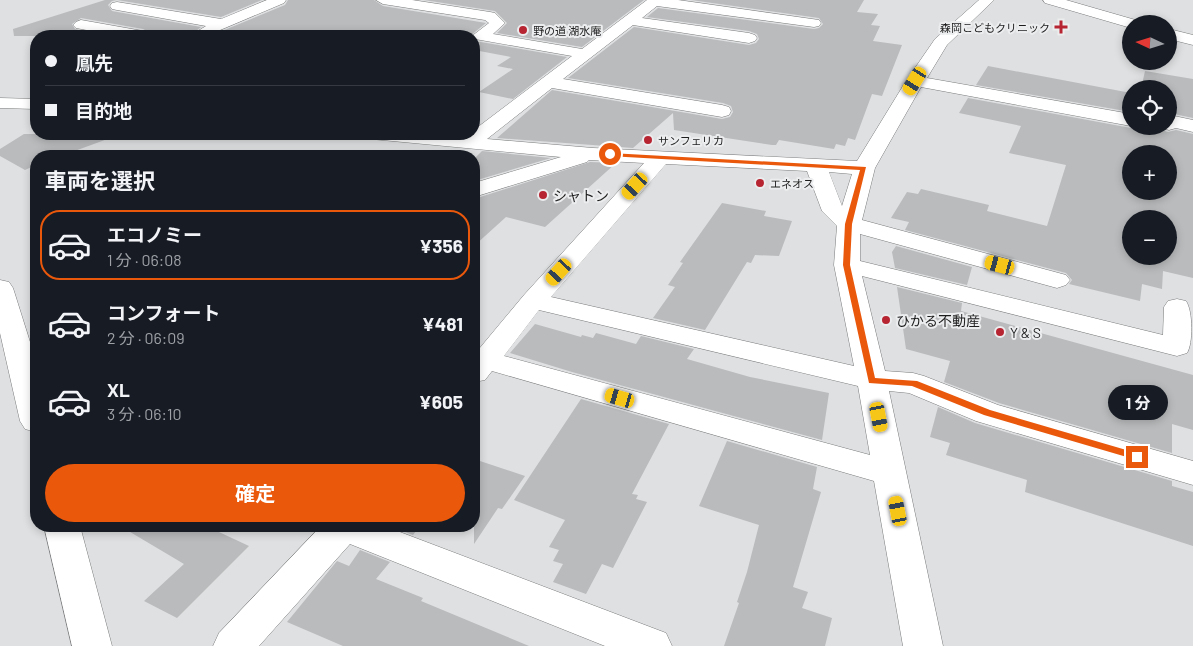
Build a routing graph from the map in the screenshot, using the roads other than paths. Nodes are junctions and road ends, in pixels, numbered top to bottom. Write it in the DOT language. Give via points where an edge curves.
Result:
graph roads {
  1 [pos="279,0"];
  2 [pos="383,0"];
  3 [pos="987,0"];
  4 [pos="1050,0"];
  5 [pos="655,1"];
  6 [pos="117,6"];
  7 [pos="629,20"];
  8 [pos="1122,21"];
  9 [pos="814,23"];
  10 [pos="222,24"];
  11 [pos="80,25"];
  12 [pos="109,30"];
  13 [pos="208,30"];
  14 [pos="1178,36"];
  15 [pos="749,38"];
  16 [pos="1193,40"];
  17 [pos="586,54"];
  18 [pos="915,81"];
  19 [pos="549,82"];
  20 [pos="0,103"];
  21 [pos="30,103"];
  22 [pos="722,111"];
  23 [pos="1122,118"];
  24 [pos="1177,123"];
  25 [pos="1193,126"];
  26 [pos="480,135"];
  27 [pos="435,140"];
  28 [pos="473,140"];
  29 [pos="469,143"];
  30 [pos="593,154"];
  31 [pos="661,157"];
  32 [pos="814,165"];
  33 [pos="864,168"];
  34 [pos="480,188"];
  35 [pos="849,224"];
  36 [pos="847,265"];
  37 [pos="1057,280"];
  38 [pos="0,288"];
  39 [pos="533,300"];
  40 [pos="1177,307"];
  41 [pos="18,346"];
  42 [pos="480,364"];
  43 [pos="480,365"];
  44 [pos="872,380"];
  45 [pos="30,396"];
  46 [pos="890,473"];
  47 [pos="1193,474"];
  48 [pos="64,532"];
  49 [pos="338,532"];
  50 [pos="359,532"];
  51 [pos="92,646"];
  52 [pos="233,646"];
  53 [pos="652,646"];
  54 [pos="923,646"];
  1 -- 10 [label="street"];
  2 -- 17 [label="street" via="490,16 498,23 480,36"];
  3 -- 18 [label="street" via="941,42"];
  4 -- 8 [label="street"];
  5 -- 7 [label="street"];
  5 -- 9 [label="street"];
  6 -- 10 [label="street"];
  7 -- 15 [label="street"];
  7 -- 17 [label="street"];
  10 -- 13 [label="street"];
  11 -- 12 [label="street"];
  14 -- 16 [label="street"];
  17 -- 19 [label="street"];
  18 -- 23 [label="street"];
  18 -- 33 [label="street"];
  19 -- 22 [label="street"];
  19 -- 26 [label="street"];
  20 -- 21 [label="street"];
  24 -- 25 [label="street"];
  27 -- 29 [label="street"];
  28 -- 29 [label="street"];
  29 -- 30 [label="street"];
  30 -- 31 [label="street"];
  30 -- 34 [label="street"];
  31 -- 32 [label="street"];
  31 -- 39 [label="street"];
  32 -- 33 [label="street"];
  32 -- 35 [label="street" via="833,211"];
  33 -- 35 [label="street"];
  35 -- 36 [label="street"];
  35 -- 37 [label="street"];
  36 -- 40 [label="street" via="1177,347"];
  36 -- 44 [label="street"];
  38 -- 41 [label="street"];
  39 -- 42 [label="street"];
  39 -- 44 [label="street"];
  41 -- 45 [label="street"];
  43 -- 46 [label="street"];
  44 -- 46 [label="street"];
  44 -- 47 [label="street" via="913,383 987,413"];
  46 -- 54 [label="street"];
  48 -- 51 [label="street"];
  49 -- 52 [label="street"];
  50 -- 53 [label="street"];
}
